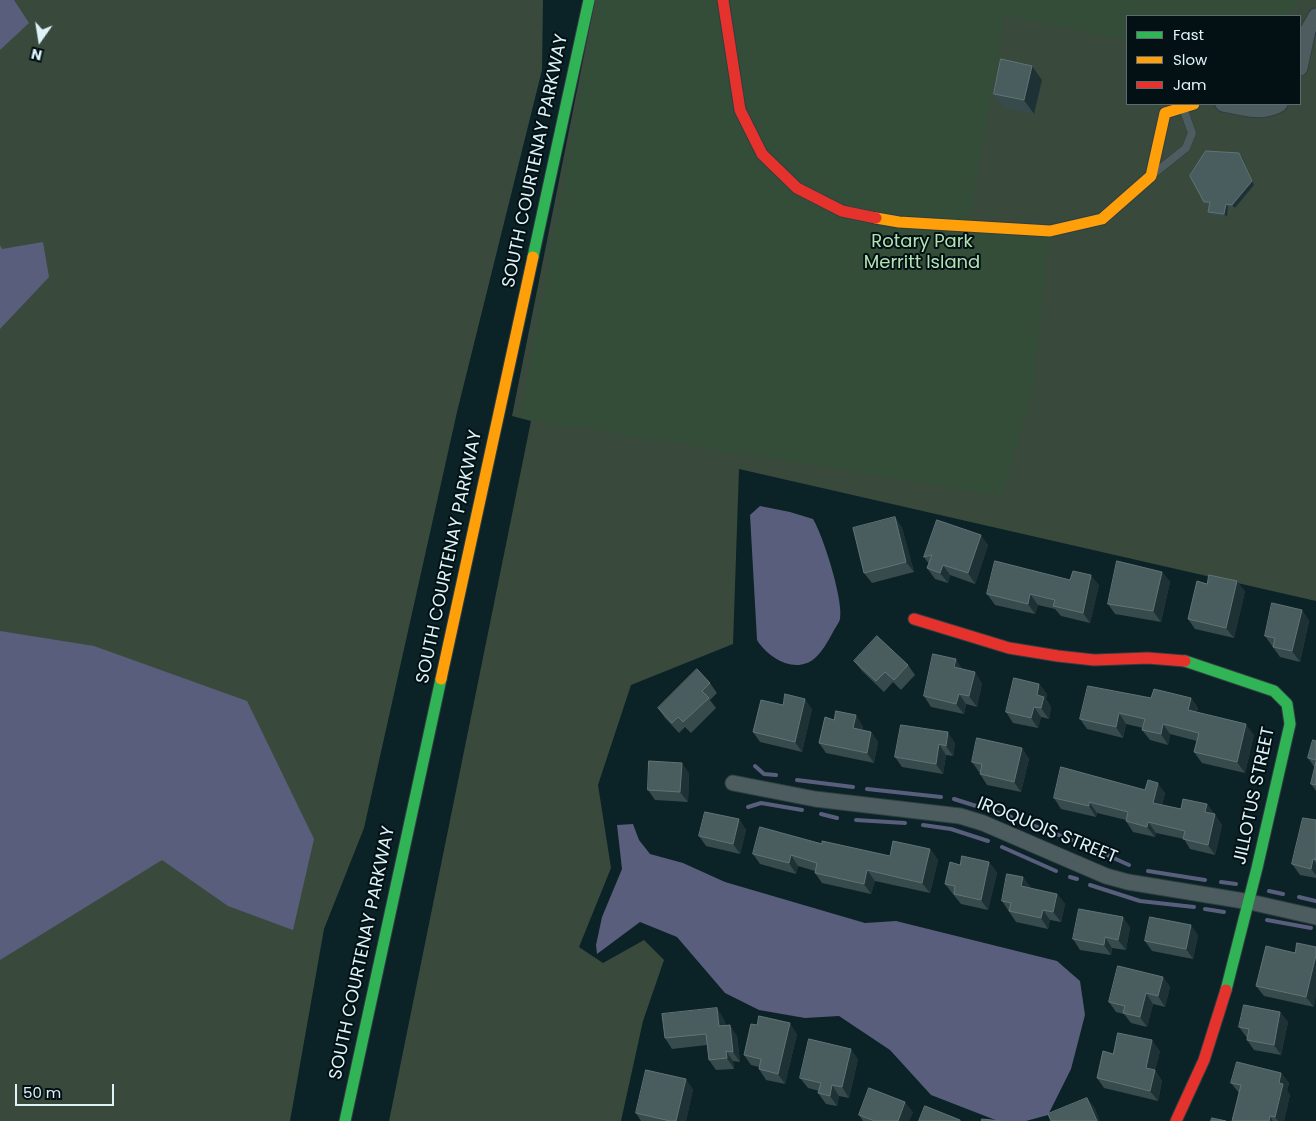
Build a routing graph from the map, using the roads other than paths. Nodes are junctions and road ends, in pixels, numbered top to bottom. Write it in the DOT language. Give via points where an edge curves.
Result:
graph roads {
  1 [pos="589,0"];
  2 [pos="723,0"];
  3 [pos="1316,16"];
  4 [pos="1301,63"];
  5 [pos="1228,105"];
  6 [pos="1278,105"];
  7 [pos="1189,106"];
  8 [pos="1151,176"];
  9 [pos="914,620"];
  10 [pos="733,783"];
  11 [pos="1250,902"];
  12 [pos="1316,917"];
  13 [pos="345,1121"];
  14 [pos="1176,1121"];
  1 -- 13 [label="street, SOUTH COURTENAY PARKWAY"];
  2 -- 8 [label="street" via="740,110 762,154 797,188 842,211 899,222 1050,232 1102,219"];
  3 -- 4 [label="street" via="1308,30"];
  5 -- 6 [label="street" via="1253,110 1272,109"];
  7 -- 8 [label="lane" via="1192,133 1186,148"];
  7 -- 8 [label="street" via="1165,113"];
  9 -- 11 [label="street, JILLOTUS STREET" via="1009,648 1058,656 1094,660 1148,658 1188,661 1274,691 1287,704 1290,724"];
  10 -- 11 [label="street, IROQUOIS STREET" via="815,799 960,816 1106,876"];
  11 -- 12 [label="street, IROQUOIS STREET"];
  11 -- 14 [label="street, JILLOTUS STREET" via="1222,1008 1193,1090"];
}
